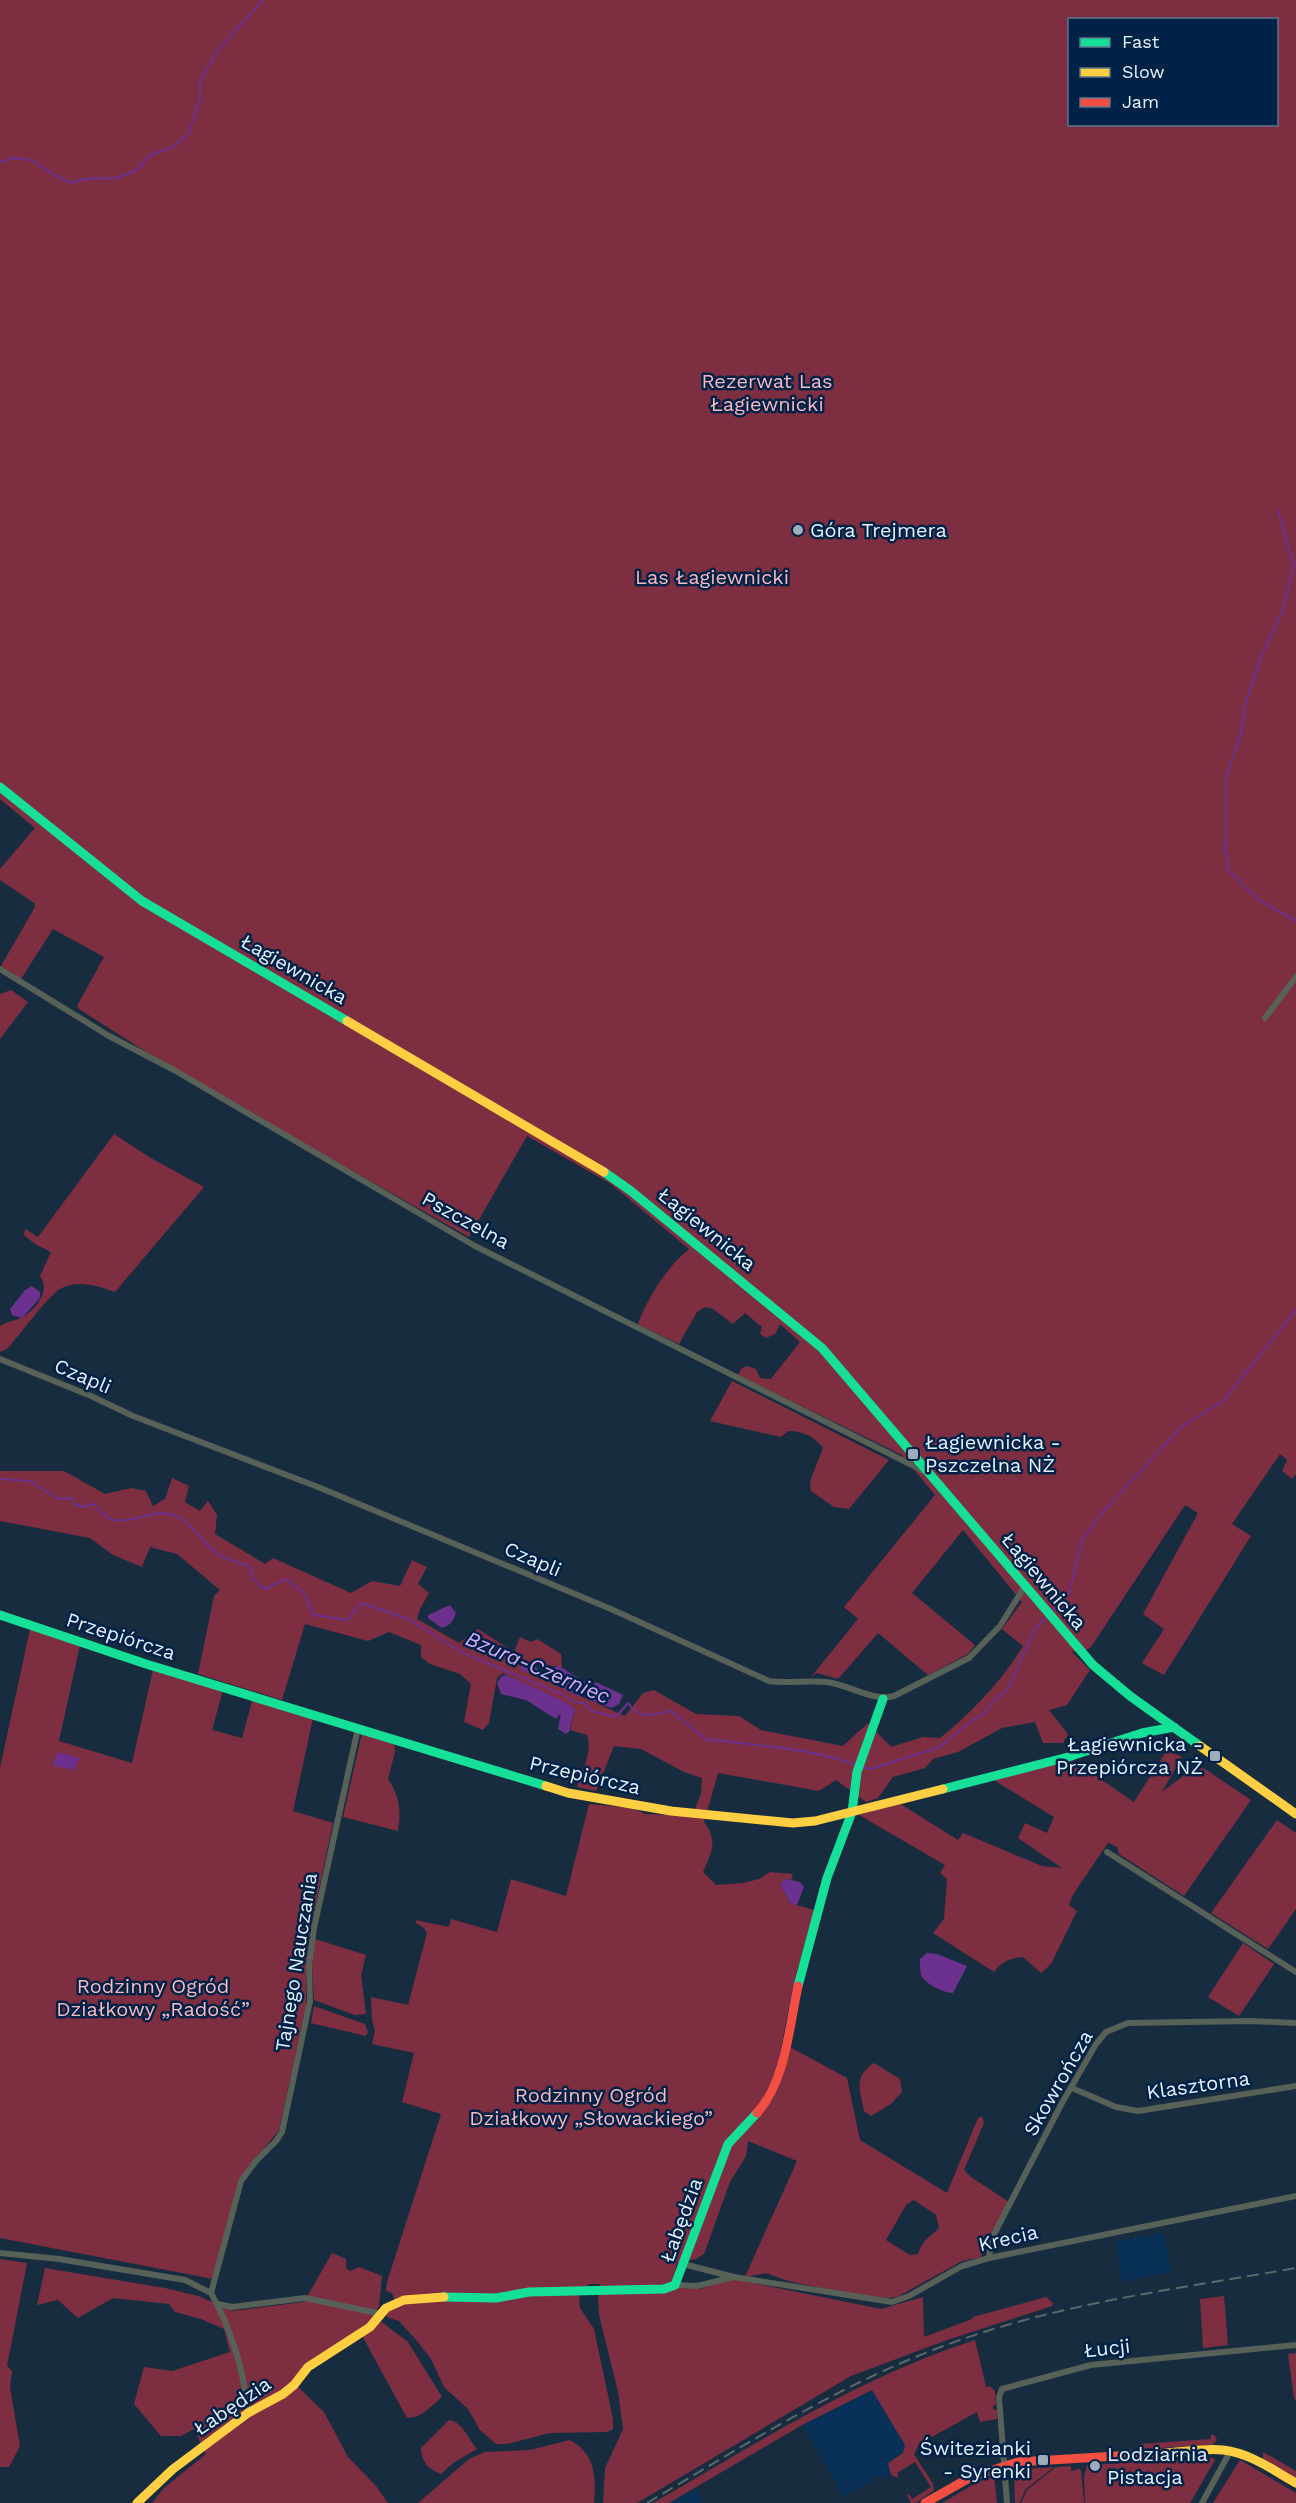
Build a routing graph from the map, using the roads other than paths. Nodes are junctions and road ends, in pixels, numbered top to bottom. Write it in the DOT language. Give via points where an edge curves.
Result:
graph roads {
  1 [pos="0,787"];
  2 [pos="0,969"];
  3 [pos="1296,977"];
  4 [pos="1265,1018"];
  5 [pos="0,1359"];
  6 [pos="930,1474"];
  7 [pos="1025,1586"];
  8 [pos="0,1615"];
  9 [pos="883,1699"];
  10 [pos="1174,1727"];
  11 [pos="358,1728"];
  12 [pos="852,1812"];
  13 [pos="1296,1814"];
  14 [pos="1107,1852"];
  15 [pos="1296,1972"];
  16 [pos="1296,2023"];
  17 [pos="1296,2086"];
  18 [pos="1072,2088"];
  19 [pos="1296,2196"];
  20 [pos="0,2253"];
  21 [pos="989,2258"];
  22 [pos="683,2264"];
  23 [pos="734,2277"];
  24 [pos="675,2285"];
  25 [pos="212,2292"];
  26 [pos="218,2304"];
  27 [pos="382,2314"];
  28 [pos="1296,2345"];
  29 [pos="248,2413"];
  30 [pos="1232,2450"];
  31 [pos="1004,2465"];
  32 [pos="1296,2483"];
  33 [pos="137,2503"];
  34 [pos="925,2503"];
  35 [pos="1007,2503"];
  36 [pos="1202,2503"];
  1 -- 6 [label="street, Łagiewnicka" via="142,900 619,1182 812,1338"];
  2 -- 6 [label="street, Pszczelna" via="475,1246"];
  3 -- 4 [label="street"];
  5 -- 9 [label="street, Czapli" via="610,1609 769,1681 826,1682"];
  6 -- 7 [label="street, Łagiewnicka"];
  7 -- 9 [label="street" via="1000,1626 969,1658"];
  7 -- 10 [label="street, Łagiewnicka" via="1108,1679"];
  8 -- 11 [label="street, Przepiórcza"];
  9 -- 12 [label="street, Łabędzia" via="857,1772"];
  10 -- 12 [label="street, Przepiórcza"];
  10 -- 13 [label="street, Łagiewnicka"];
  11 -- 12 [label="street, Przepiórcza" via="568,1792 671,1811 793,1823"];
  11 -- 25 [label="street, Tajnego Nauczania" via="314,1928 310,2001 282,2132 241,2181"];
  12 -- 22 [label="street, Łabędzia" via="827,1878 785,2054 772,2092 759,2113 728,2144"];
  14 -- 15 [label="street"];
  16 -- 18 [label="street, Skowrończa" via="1124,2023 1101,2038"];
  17 -- 18 [label="street, Klasztorna" via="1138,2111 1116,2108"];
  18 -- 21 [label="street, Skowrończa" via="991,2240"];
  19 -- 21 [label="street, Krecia"];
  20 -- 25 [label="street" via="185,2280"];
  21 -- 23 [label="street, Krecia" via="962,2266 909,2296 885,2302"];
  22 -- 23 [label="street, Krecia"];
  22 -- 24 [label="street, Łabędzia"];
  23 -- 24 [label="street, Krecia" via="697,2286"];
  24 -- 27 [label="street, Łabędzia" via="664,2289 404,2300"];
  25 -- 26 [label="street"];
  26 -- 27 [label="street" via="232,2307 305,2298"];
  26 -- 29 [label="street" via="234,2343"];
  27 -- 29 [label="street, Łabędzia" via="370,2327 308,2367 283,2394"];
  28 -- 31 [label="street, Łucji" via="1091,2365 1002,2388 999,2397"];
  29 -- 33 [label="street, Łabędzia" via="173,2469"];
  30 -- 31 [label="street"];
  30 -- 32 [label="street"];
  30 -- 36 [label="street"];
  31 -- 34 [label="street" via="963,2480"];
  31 -- 35 [label="street"];
}
